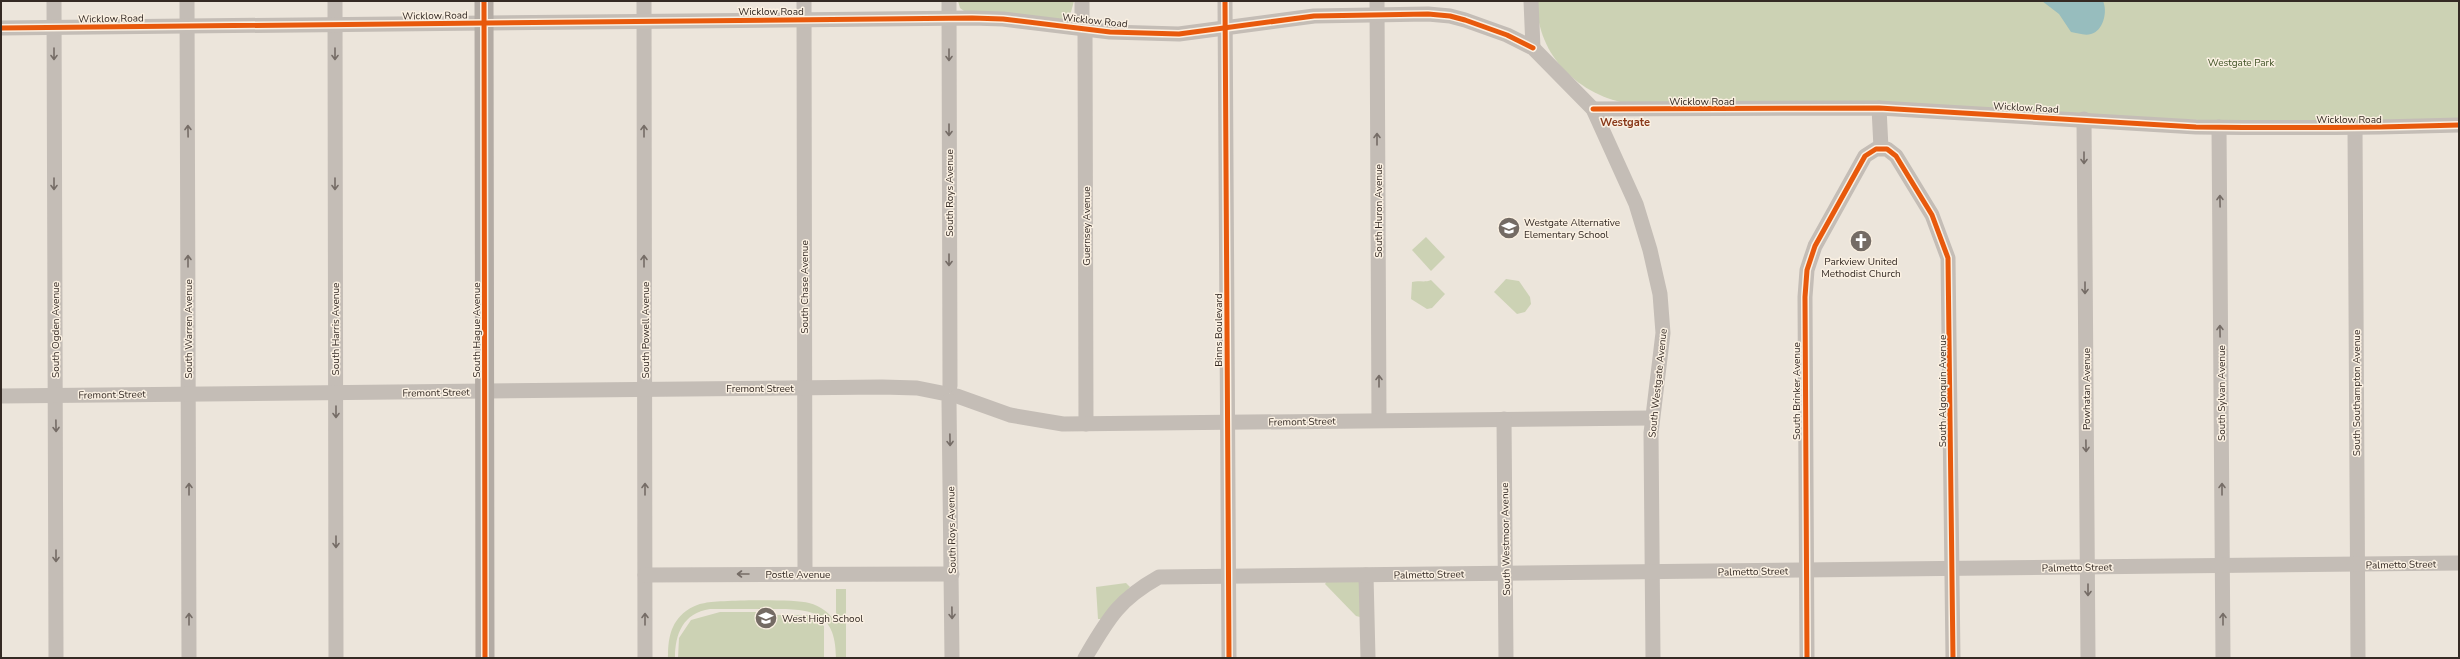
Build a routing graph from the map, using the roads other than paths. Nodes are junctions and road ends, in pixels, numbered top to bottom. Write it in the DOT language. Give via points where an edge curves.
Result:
graph roads {
  1 [pos="54,1"];
  2 [pos="187,1"];
  3 [pos="335,1"];
  4 [pos="484,1"];
  5 [pos="644,1"];
  6 [pos="804,1"];
  7 [pos="949,1"];
  8 [pos="1082,1"];
  9 [pos="1225,1"];
  10 [pos="1531,1"];
  11 [pos="1377,7"];
  12 [pos="949,18"];
  13 [pos="804,20"];
  14 [pos="644,21"];
  15 [pos="484,23"];
  16 [pos="335,25"];
  17 [pos="187,26"];
  18 [pos="1,28"];
  19 [pos="54,28"];
  20 [pos="1084,28"];
  21 [pos="1225,29"];
  22 [pos="1533,48"];
  23 [pos="1880,108"];
  24 [pos="1593,109"];
  25 [pos="2084,120"];
  26 [pos="2459,125"];
  27 [pos="2219,127"];
  28 [pos="2355,128"];
  29 [pos="1881,148"];
  30 [pos="805,388"];
  31 [pos="645,389"];
  32 [pos="485,391"];
  33 [pos="336,392"];
  34 [pos="188,394"];
  35 [pos="949,394"];
  36 [pos="55,395"];
  37 [pos="1,396"];
  38 [pos="1652,418"];
  39 [pos="1504,419"];
  40 [pos="1379,420"];
  41 [pos="1227,422"];
  42 [pos="1086,424"];
  43 [pos="2459,563"];
  44 [pos="2357,564"];
  45 [pos="2222,566"];
  46 [pos="2087,567"];
  47 [pos="1952,569"];
  48 [pos="1807,570"];
  49 [pos="1652,572"];
  50 [pos="645,574"];
  51 [pos="805,574"];
  52 [pos="952,574"];
  53 [pos="1505,574"];
  54 [pos="1366,575"];
  55 [pos="1228,576"];
  56 [pos="1089,654"];
  57 [pos="56,658"];
  58 [pos="189,658"];
  59 [pos="336,658"];
  60 [pos="485,658"];
  61 [pos="645,658"];
  62 [pos="952,658"];
  63 [pos="1229,658"];
  64 [pos="1368,658"];
  65 [pos="1506,658"];
  66 [pos="1653,658"];
  67 [pos="1807,658"];
  68 [pos="1953,658"];
  69 [pos="2088,658"];
  70 [pos="2223,658"];
  71 [pos="2358,658"];
  1 -- 19 [label="street, South Ogden Avenue"];
  2 -- 17 [label="street, South Warren Avenue"];
  3 -- 16 [label="street, South Harris Avenue"];
  4 -- 15 [label="main road, South Hague Avenue"];
  5 -- 14 [label="street, South Powell Avenue"];
  6 -- 13 [label="street, South Chase Avenue"];
  7 -- 12 [label="street, South Roys Avenue"];
  8 -- 20 [label="street, Guernsey Avenue"];
  9 -- 21 [label="street, Binns Boulevard"];
  10 -- 22 [label="street"];
  11 -- 21 [label="street, Wicklow Road"];
  11 -- 22 [label="street, Wicklow Road" via="1450,16 1507,35"];
  40 -- 11 [label="street, South Huron Avenue, one-way"];
  12 -- 13 [label="street, Wicklow Road"];
  12 -- 20 [label="street, Wicklow Road" via="1003,19"];
  12 -- 35 [label="street, South Roys Avenue, one-way"];
  13 -- 14 [label="street, Wicklow Road"];
  13 -- 30 [label="street, South Chase Avenue"];
  14 -- 15 [label="street, Wicklow Road"];
  31 -- 14 [label="street, South Powell Avenue, one-way"];
  15 -- 16 [label="street, Wicklow Road"];
  15 -- 32 [label="main road, South Hague Avenue"];
  16 -- 17 [label="street, Wicklow Road"];
  16 -- 33 [label="street, South Harris Avenue, one-way"];
  17 -- 19 [label="street, Wicklow Road"];
  34 -- 17 [label="street, South Warren Avenue, one-way"];
  18 -- 19 [label="street, Wicklow Road"];
  19 -- 36 [label="street, South Ogden Avenue, one-way"];
  20 -- 21 [label="street, Wicklow Road" via="1110,32 1178,34"];
  20 -- 42 [label="street, Guernsey Avenue"];
  21 -- 41 [label="street, Binns Boulevard"];
  22 -- 24 [label="street, South Westgate Avenue"];
  23 -- 24 [label="street, Wicklow Road"];
  23 -- 25 [label="street, Wicklow Road"];
  23 -- 29 [label="street"];
  24 -- 38 [label="street, South Westgate Avenue" via="1636,204 1660,294 1663,333"];
  25 -- 27 [label="street, Wicklow Road"];
  25 -- 46 [label="street, Powhatan Avenue, one-way"];
  26 -- 28 [label="street, Wicklow Road"];
  27 -- 28 [label="street, Wicklow Road"];
  45 -- 27 [label="street, South Sylvan Avenue, one-way"];
  28 -- 44 [label="street, South Southampton Avenue"];
  29 -- 47 [label="street, South Algonquin Avenue" via="1896,156 1935,221 1948,258"];
  29 -- 48 [label="street, South Brinker Avenue" via="1865,156 1815,246 1807,270 1804,297"];
  30 -- 31 [label="street, Fremont Street"];
  30 -- 35 [label="street, Fremont Street" via="917,388"];
  30 -- 51 [label="street, South Chase Avenue"];
  31 -- 32 [label="street, Fremont Street"];
  50 -- 31 [label="street, South Powell Avenue, one-way"];
  32 -- 33 [label="street, Fremont Street"];
  32 -- 60 [label="main road, South Hague Avenue"];
  33 -- 34 [label="street, Fremont Street"];
  33 -- 59 [label="street, South Harris Avenue, one-way"];
  34 -- 36 [label="street, Fremont Street"];
  58 -- 34 [label="street, South Warren Avenue, one-way"];
  35 -- 42 [label="street, Fremont Street" via="1021,417 1063,424"];
  35 -- 52 [label="street, South Roys Avenue, one-way"];
  36 -- 37 [label="street, Fremont Street"];
  36 -- 57 [label="street, South Ogden Avenue, one-way"];
  38 -- 39 [label="street, Fremont Street"];
  38 -- 49 [label="street, South Westgate Avenue"];
  39 -- 40 [label="street, Fremont Street"];
  39 -- 53 [label="street, South Westmoor Avenue"];
  40 -- 41 [label="street, Fremont Street"];
  41 -- 42 [label="street, Fremont Street"];
  41 -- 55 [label="street, Binns Boulevard"];
  43 -- 44 [label="street, Palmetto Street"];
  44 -- 45 [label="street, Palmetto Street"];
  44 -- 71 [label="street, South Southampton Avenue"];
  45 -- 46 [label="street, Palmetto Street"];
  70 -- 45 [label="street, South Sylvan Avenue, one-way"];
  46 -- 47 [label="street, Palmetto Street"];
  46 -- 69 [label="street, Powhatan Avenue, one-way"];
  47 -- 48 [label="street, Palmetto Street"];
  47 -- 68 [label="street, South Algonquin Avenue"];
  48 -- 49 [label="street, Palmetto Street"];
  48 -- 67 [label="street, South Brinker Avenue"];
  49 -- 53 [label="street, Palmetto Street"];
  49 -- 66 [label="street, South Westgate Avenue"];
  51 -- 50 [label="street, Postle Avenue, one-way"];
  61 -- 50 [label="street, South Powell Avenue, one-way"];
  51 -- 52 [label="street, Postle Avenue"];
  52 -- 62 [label="street, South Roys Avenue, one-way"];
  53 -- 54 [label="street, Palmetto Street"];
  53 -- 65 [label="street, South Westmoor Avenue"];
  54 -- 55 [label="street, Palmetto Street"];
  54 -- 64 [label="street"];
  55 -- 56 [label="street, Palmetto Street" via="1159,577 1141,587 1111,614"];
  55 -- 63 [label="street, Binns Boulevard"];
}
